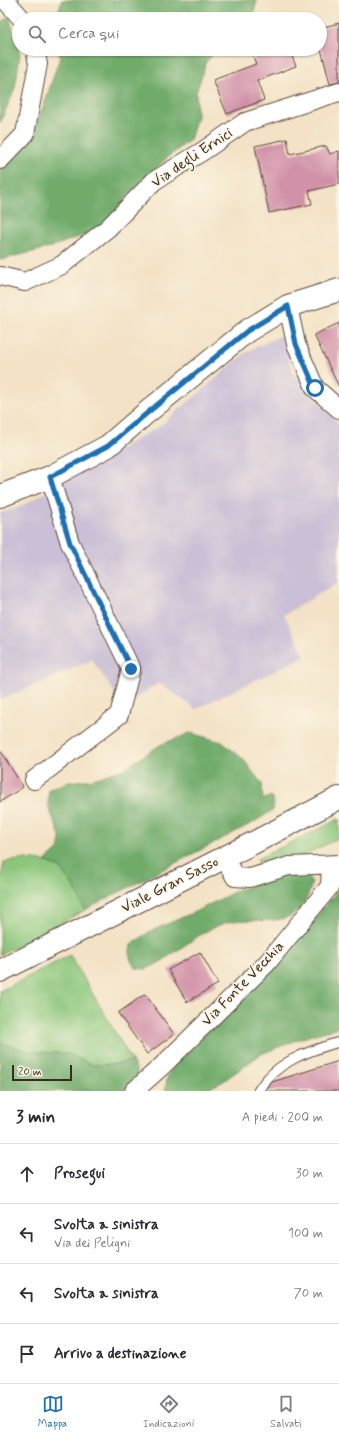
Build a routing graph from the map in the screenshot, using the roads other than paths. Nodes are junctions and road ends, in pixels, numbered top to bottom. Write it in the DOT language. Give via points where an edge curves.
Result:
graph roads {
  1 [pos="5,3"];
  2 [pos="15,12"];
  3 [pos="36,56"];
  4 [pos="339,92"];
  5 [pos="0,160"];
  6 [pos="0,276"];
  7 [pos="339,290"];
  8 [pos="288,306"];
  9 [pos="339,409"];
  10 [pos="50,477"];
  11 [pos="0,496"];
  12 [pos="34,780"];
  13 [pos="339,798"];
  14 [pos="224,857"];
  15 [pos="335,864"];
  16 [pos="0,971"];
  17 [pos="339,1042"];
  18 [pos="134,1091"];
  19 [pos="258,1091"];
  1 -- 2 [label="street"];
  3 -- 5 [label="street" via="38,64 25,134"];
  4 -- 6 [label="street, Via degli Ernici" via="245,122 203,152 154,180 108,228 62,265 25,282"];
  7 -- 8 [label="main road"];
  8 -- 9 [label="street" via="296,344 315,388"];
  8 -- 10 [label="main road" via="247,331 108,446"];
  10 -- 11 [label="main road"];
  10 -- 12 [label="street" via="70,543 131,669 119,715"];
  13 -- 14 [label="main road, Viale Gran Sasso"];
  14 -- 15 [label="street" via="235,877 250,878 289,866"];
  14 -- 16 [label="main road, Viale Gran Sasso"];
  15 -- 18 [label="street, Via Fonte Vecchia" via="330,886 267,963"];
  17 -- 19 [label="lane" via="300,1054 276,1069"];
}
